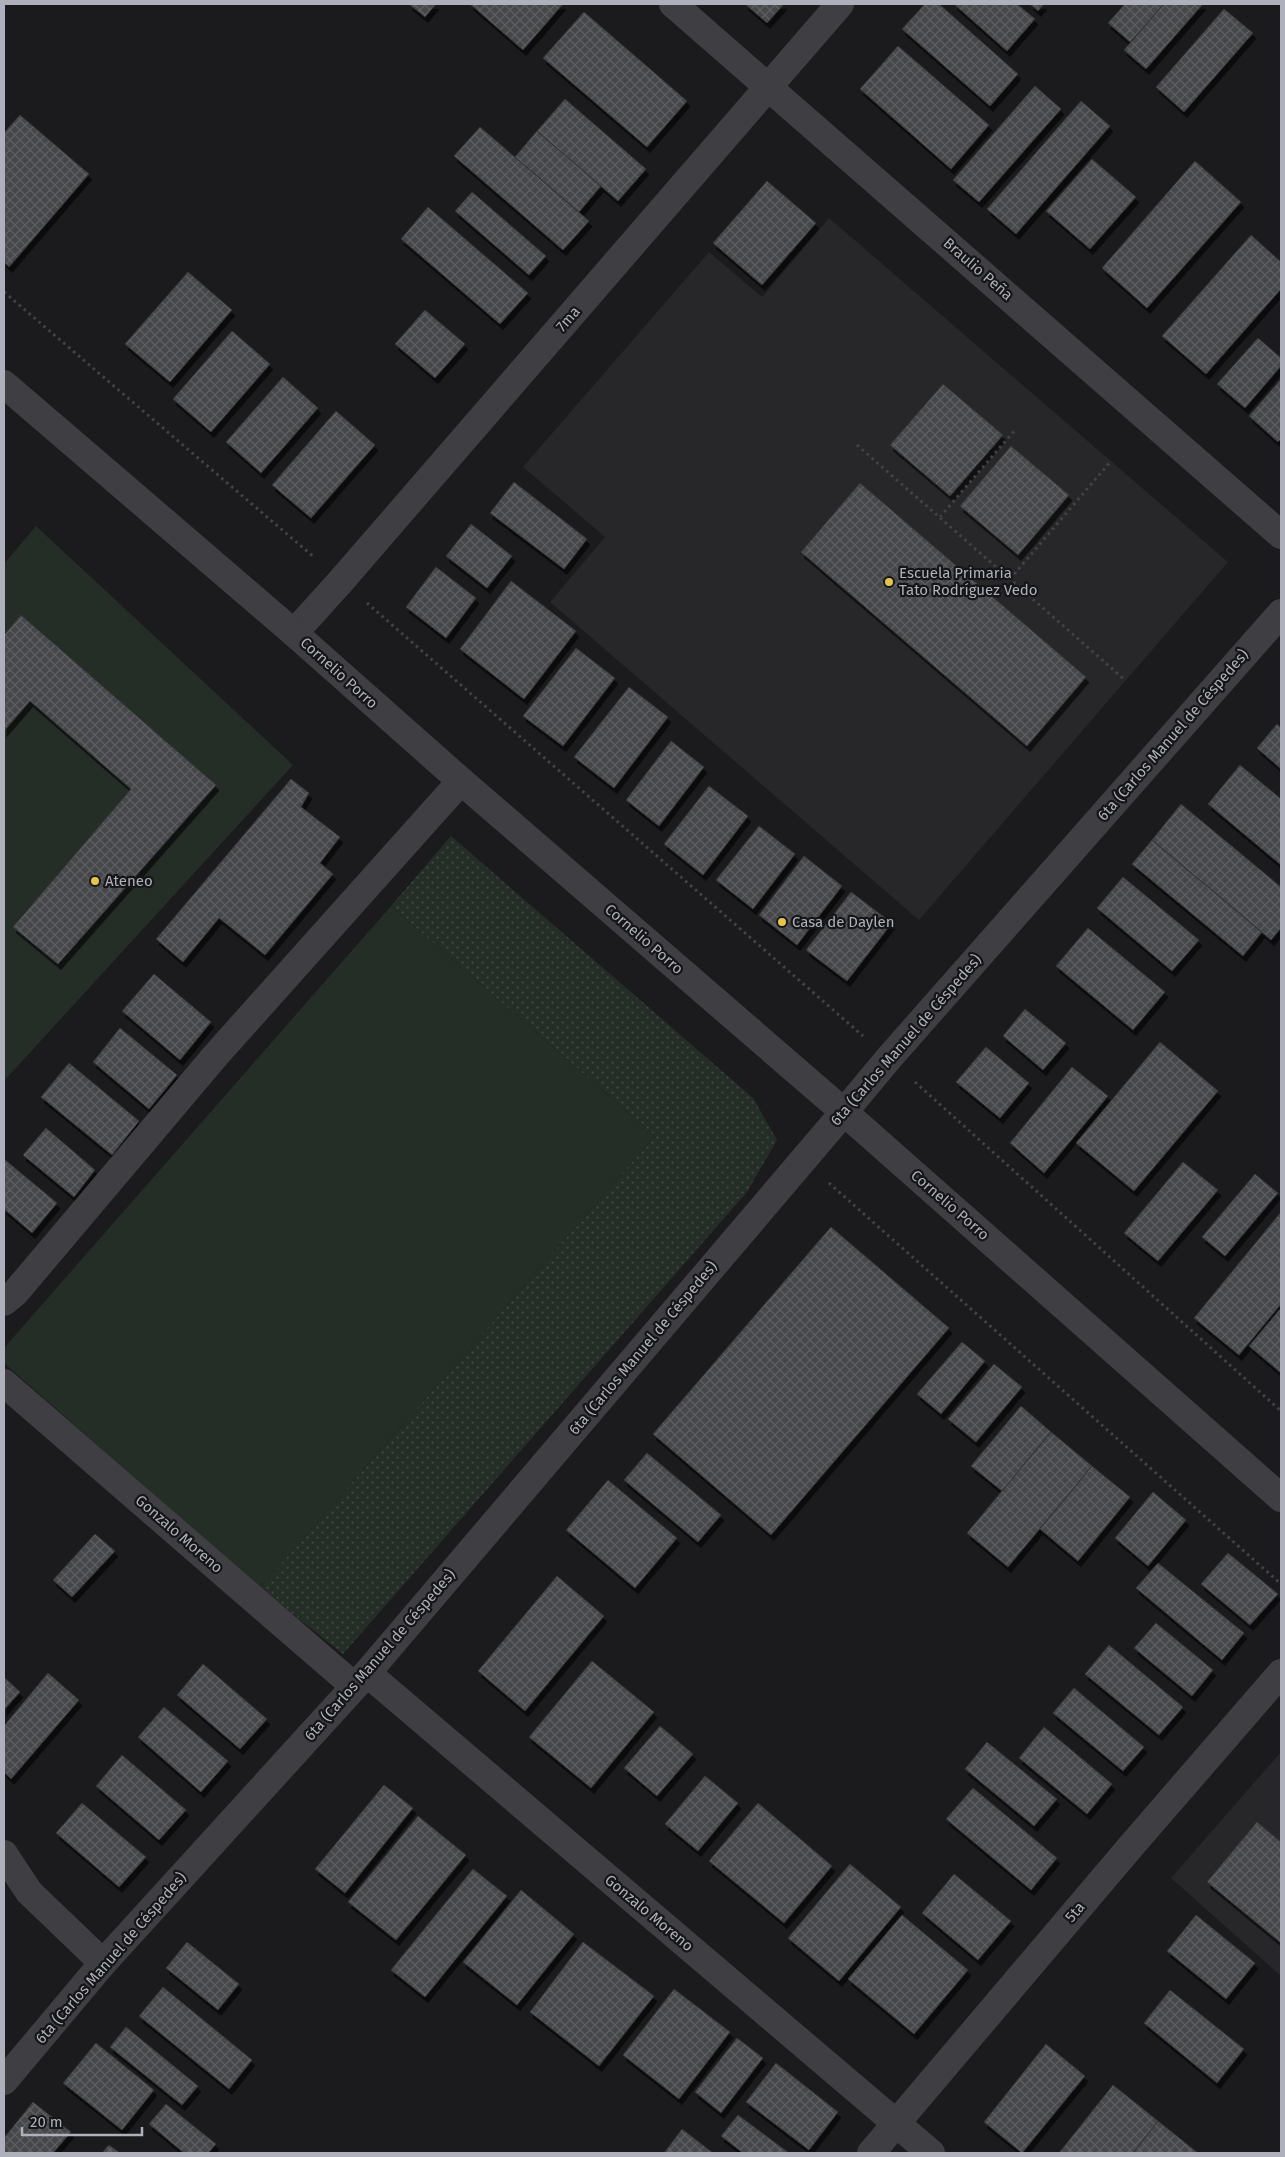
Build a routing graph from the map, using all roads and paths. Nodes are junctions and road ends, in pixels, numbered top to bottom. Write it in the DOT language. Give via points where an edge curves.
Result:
graph roads {
  1 [pos="673,4"];
  2 [pos="840,4"];
  3 [pos="770,87"];
  4 [pos="4,292"];
  5 [pos="4,384"];
  6 [pos="1015,430"];
  7 [pos="857,445"];
  8 [pos="1111,461"];
  9 [pos="940,517"];
  10 [pos="1281,535"];
  11 [pos="1010,579"];
  12 [pos="341,581"];
  13 [pos="1281,613"];
  14 [pos="294,633"];
  15 [pos="1125,680"];
  16 [pos="461,781"];
  17 [pos="889,1058"];
  18 [pos="844,1112"];
  19 [pos="803,1160"];
  20 [pos="4,1302"];
  21 [pos="4,1383"];
  22 [pos="1281,1411"];
  23 [pos="1281,1498"];
  24 [pos="1281,1584"];
  25 [pos="1281,1672"];
  26 [pos="360,1679"];
  27 [pos="4,1854"];
  28 [pos="103,1963"];
  29 [pos="4,2081"];
  30 [pos="897,2124"];
  31 [pos="871,2153"];
  32 [pos="931,2153"];
  1 -- 3 [label="street, Braulio Peña"];
  2 -- 3 [label="street, 7ma"];
  3 -- 10 [label="street, Braulio Peña"];
  3 -- 12 [label="street, 7ma"];
  4 -- 12 [label="path"];
  5 -- 14 [label="street, Cornelio Porro"];
  6 -- 9 [label="path"];
  7 -- 9 [label="path"];
  8 -- 11 [label="path"];
  9 -- 11 [label="path"];
  11 -- 15 [label="path"];
  12 -- 14 [label="street, 7ma"];
  12 -- 17 [label="path"];
  13 -- 17 [label="street, 6ta (Carlos Manuel de Céspedes)"];
  14 -- 16 [label="street, Cornelio Porro"];
  16 -- 18 [label="street, Cornelio Porro"];
  16 -- 20 [label="street" via="216,1055"];
  17 -- 18 [label="street, 6ta (Carlos Manuel de Céspedes)"];
  17 -- 22 [label="path"];
  18 -- 19 [label="street, 6ta (Carlos Manuel de Céspedes)"];
  18 -- 23 [label="street, Cornelio Porro"];
  19 -- 24 [label="path"];
  19 -- 26 [label="street, 6ta (Carlos Manuel de Céspedes)"];
  21 -- 26 [label="street, Gonzalo Moreno"];
  25 -- 30 [label="street, 5ta"];
  26 -- 28 [label="street, 6ta (Carlos Manuel de Céspedes)"];
  26 -- 30 [label="street, Gonzalo Moreno"];
  27 -- 28 [label="street" via="29,1892"];
  28 -- 29 [label="street, 6ta (Carlos Manuel de Céspedes)"];
  30 -- 31 [label="street, 5ta"];
  30 -- 32 [label="street, Gonzalo Moreno"];
}
